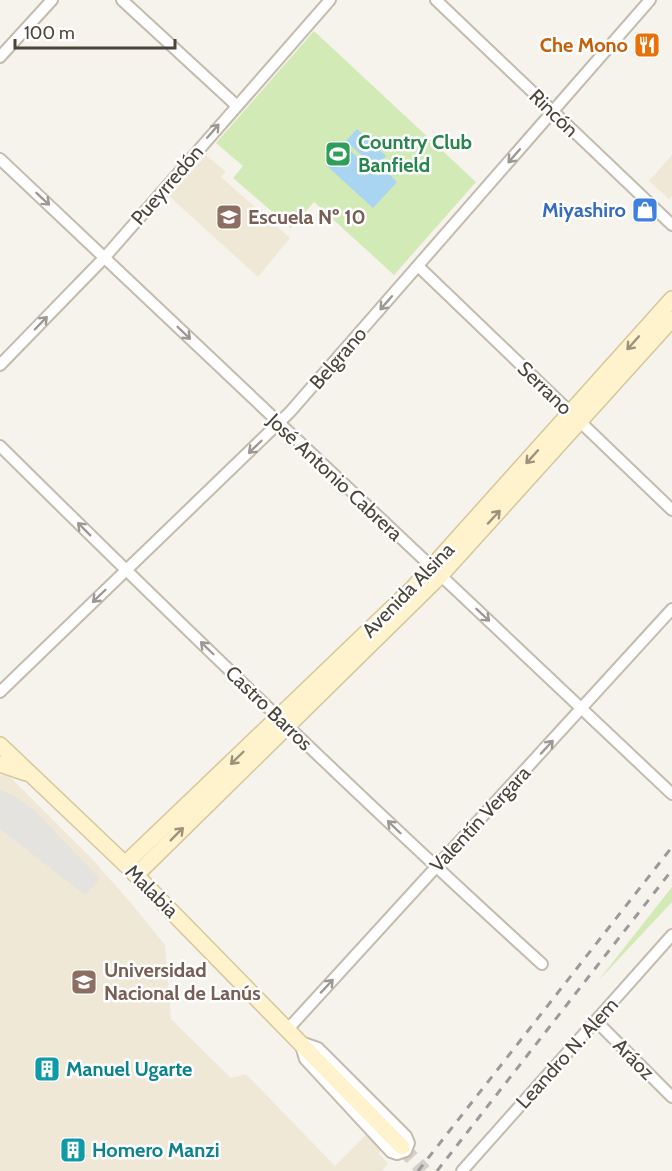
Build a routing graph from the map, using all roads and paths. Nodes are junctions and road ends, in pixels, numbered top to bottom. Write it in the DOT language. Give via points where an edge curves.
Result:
graph roads {
  1 [pos="52,0"];
  2 [pos="122,0"];
  3 [pos="330,0"];
  4 [pos="436,0"];
  5 [pos="650,0"];
  6 [pos="0,57"];
  7 [pos="236,105"];
  8 [pos="552,111"];
  9 [pos="0,159"];
  10 [pos="672,225"];
  11 [pos="105,257"];
  12 [pos="418,266"];
  13 [pos="672,299"];
  14 [pos="672,320"];
  15 [pos="0,364"];
  16 [pos="575,418"];
  17 [pos="279,424"];
  18 [pos="0,446"];
  19 [pos="672,510"];
  20 [pos="126,570"];
  21 [pos="436,572"];
  22 [pos="672,609"];
  23 [pos="668,623"];
  24 [pos="0,692"];
  25 [pos="583,708"];
  26 [pos="284,722"];
  27 [pos="0,745"];
  28 [pos="0,764"];
  29 [pos="28,774"];
  30 [pos="672,794"];
  31 [pos="436,867"];
  32 [pos="131,869"];
  33 [pos="672,935"];
  34 [pos="542,964"];
  35 [pos="596,1021"];
  36 [pos="288,1029"];
  37 [pos="300,1042"];
  38 [pos="672,1097"];
  39 [pos="402,1148"];
  40 [pos="462,1171"];
  1 -- 6 [label="street"];
  2 -- 7 [label="street"];
  3 -- 7 [label="street, Pueyrredón"];
  4 -- 8 [label="street, Rincón"];
  5 -- 8 [label="street, Belgrano"];
  11 -- 7 [label="street, Pueyrredón, one-way"];
  8 -- 10 [label="street, Rincón"];
  8 -- 12 [label="street, Belgrano, one-way"];
  9 -- 11 [label="street, José Antonio Cabrera, one-way"];
  15 -- 11 [label="street, Pueyrredón, one-way"];
  11 -- 17 [label="street, José Antonio Cabrera, one-way"];
  12 -- 16 [label="street, Serrano"];
  12 -- 17 [label="street, Belgrano, one-way"];
  13 -- 16 [label="main road, Avenida Alsina, one-way"];
  14 -- 16 [label="main road, Avenida Alsina"];
  16 -- 19 [label="street, Serrano"];
  16 -- 21 [label="main road, Avenida Alsina"];
  17 -- 20 [label="street, Belgrano, one-way"];
  17 -- 21 [label="street, José Antonio Cabrera"];
  20 -- 18 [label="street, Castro Barros, one-way"];
  20 -- 24 [label="street, Belgrano, one-way"];
  26 -- 20 [label="street, Castro Barros, one-way"];
  21 -- 25 [label="street, José Antonio Cabrera, one-way"];
  21 -- 26 [label="main road, Avenida Alsina"];
  22 -- 23 [label="street, Valentín Vergara"];
  23 -- 25 [label="street, Valentín Vergara"];
  25 -- 30 [label="street, José Antonio Cabrera"];
  31 -- 25 [label="street, Valentín Vergara, one-way"];
  31 -- 26 [label="street, Castro Barros, one-way"];
  26 -- 32 [label="main road, Avenida Alsina"];
  27 -- 29 [label="main road, Malabia"];
  28 -- 29 [label="main road"];
  29 -- 32 [label="main road, Malabia"];
  31 -- 34 [label="street, Castro Barros"];
  36 -- 31 [label="street, Valentín Vergara, one-way"];
  32 -- 36 [label="main road, Malabia"];
  33 -- 35 [label="street, Leandro N. Alem"];
  35 -- 38 [label="street, Aráoz"];
  35 -- 40 [label="street, Leandro N. Alem"];
  36 -- 37 [label="main road, Malabia"];
  37 -- 37 [label="street, Malabia" via="304,1059 391,1152 406,1151 406,1136 318,1048"];
  37 -- 39 [label="main road, Malabia"];
}
